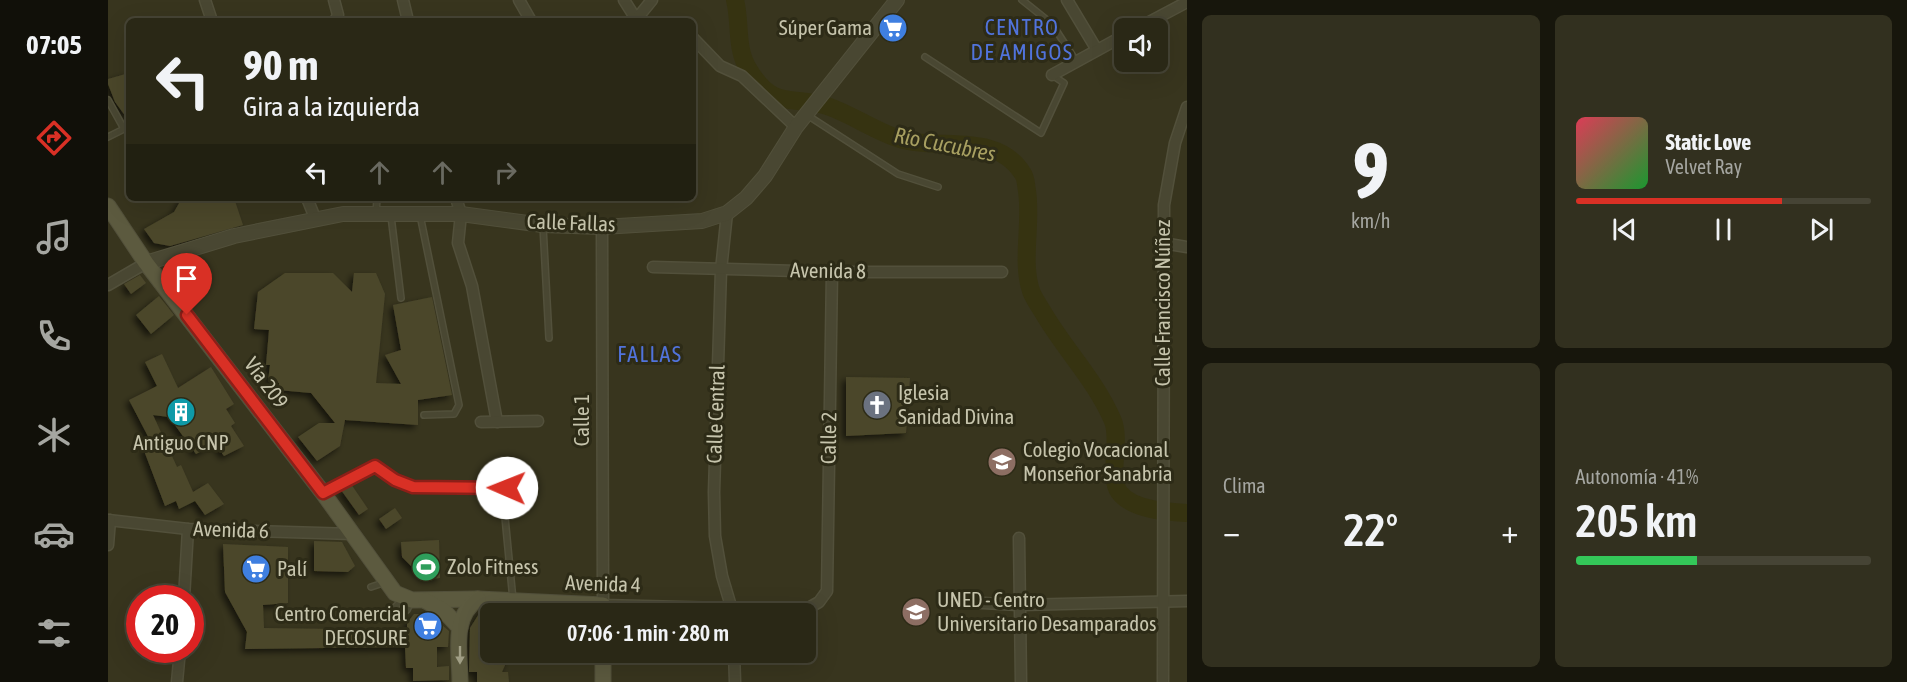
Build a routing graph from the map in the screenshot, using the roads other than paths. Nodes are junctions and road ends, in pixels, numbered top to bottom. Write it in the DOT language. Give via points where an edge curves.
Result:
graph roads {
  1 [pos="205,0"];
  2 [pos="334,0"];
  3 [pos="403,0"];
  4 [pos="519,0"];
  5 [pos="624,0"];
  6 [pos="652,0"];
  7 [pos="897,0"];
  8 [pos="1022,0"];
  9 [pos="1067,0"];
  10 [pos="1187,2"];
  11 [pos="211,18"];
  12 [pos="336,18"];
  13 [pos="407,18"];
  14 [pos="529,18"];
  15 [pos="635,18"];
  16 [pos="638,18"];
  17 [pos="1157,18"];
  18 [pos="696,41"];
  19 [pos="1114,41"];
  20 [pos="1097,50"];
  21 [pos="925,57"];
  22 [pos="1076,61"];
  23 [pos="1052,75"];
  24 [pos="108,100"];
  25 [pos="1187,107"];
  26 [pos="807,113"];
  27 [pos="796,127"];
  28 [pos="108,137"];
  29 [pos="938,187"];
  30 [pos="308,201"];
  31 [pos="377,201"];
  32 [pos="457,201"];
  33 [pos="108,206"];
  34 [pos="728,213"];
  35 [pos="461,214"];
  36 [pos="376,215"];
  37 [pos="420,215"];
  38 [pos="391,216"];
  39 [pos="315,218"];
  40 [pos="543,225"];
  41 [pos="602,227"];
  42 [pos="1163,243"];
  43 [pos="1187,247"];
  44 [pos="146,263"];
  45 [pos="653,267"];
  46 [pos="721,270"];
  47 [pos="832,272"];
  48 [pos="1002,272"];
  49 [pos="108,285"];
  50 [pos="401,298"];
  51 [pos="549,338"];
  52 [pos="424,415"];
  53 [pos="538,421"];
  54 [pos="481,422"];
  55 [pos="498,422"];
  56 [pos="507,488"];
  57 [pos="323,493"];
  58 [pos="504,507"];
  59 [pos="109,520"];
  60 [pos="188,529"];
  61 [pos="353,534"];
  62 [pos="1019,538"];
  63 [pos="108,545"];
  64 [pos="185,585"];
  65 [pos="413,599"];
  66 [pos="478,599"];
  67 [pos="1163,601"];
  68 [pos="1187,601"];
  69 [pos="513,602"];
  70 [pos="819,602"];
  71 [pos="966,602"];
  72 [pos="526,603"];
  73 [pos="603,603"];
  74 [pos="731,603"];
  75 [pos="816,604"];
  76 [pos="1020,605"];
  77 [pos="392,610"];
  78 [pos="393,618"];
  79 [pos="460,628"];
  80 [pos="179,663"];
  81 [pos="603,663"];
  82 [pos="734,663"];
  83 [pos="177,682"];
  84 [pos="460,682"];
  85 [pos="603,682"];
  86 [pos="735,682"];
  87 [pos="1021,682"];
  88 [pos="1163,682"];
  1 -- 11 [label="street"];
  2 -- 12 [label="street"];
  3 -- 13 [label="street"];
  4 -- 14 [label="street"];
  5 -- 15 [label="street"];
  6 -- 16 [label="street"];
  7 -- 26 [label="street, Calle Fallas"];
  8 -- 22 [label="lane" via="1052,24"];
  9 -- 20 [label="street"];
  10 -- 17 [label="street"];
  18 -- 27 [label="street" via="720,66 742,76"];
  19 -- 20 [label="street"];
  20 -- 22 [label="street"];
  21 -- 23 [label="lane" via="1041,133 1064,83"];
  22 -- 23 [label="street"];
  24 -- 28 [label="lane" via="123,127"];
  25 -- 42 [label="street, Calle Francisco Núñez" via="1175,143 1164,205"];
  26 -- 27 [label="street, Calle Fallas"];
  26 -- 29 [label="lane" via="898,174"];
  27 -- 34 [label="street, Calle Fallas" via="765,176"];
  30 -- 39 [label="street"];
  31 -- 36 [label="lane"];
  32 -- 35 [label="street"];
  33 -- 44 [label="main road, Vía 209"];
  34 -- 41 [label="street, Calle Fallas" via="702,221"];
  34 -- 46 [label="street, Calle Central"];
  35 -- 37 [label="street, Calle Fallas"];
  35 -- 40 [label="street, Calle Fallas"];
  35 -- 55 [label="street" via="458,243 472,286"];
  36 -- 38 [label="street, Calle Fallas"];
  36 -- 39 [label="street, Calle Fallas"];
  37 -- 38 [label="street, Calle Fallas"];
  37 -- 52 [label="lane" via="459,405 454,414"];
  38 -- 50 [label="lane"];
  39 -- 44 [label="street, Calle Fallas" via="234,236"];
  40 -- 41 [label="street, Calle Fallas"];
  40 -- 51 [label="lane"];
  41 -- 73 [label="street, Calle 1"];
  42 -- 43 [label="street"];
  42 -- 67 [label="street, Calle Francisco Núñez"];
  44 -- 49 [label="street"];
  44 -- 57 [label="main road, Vía 209"];
  45 -- 46 [label="street, Avenida 8"];
  46 -- 47 [label="street, Avenida 8"];
  46 -- 74 [label="street, Calle Central" via="715,536"];
  47 -- 48 [label="street, Avenida 8"];
  47 -- 70 [label="street, Calle 2" via="827,591"];
  53 -- 55 [label="street"];
  54 -- 55 [label="street"];
  56 -- 57 [label="lane" via="413,487 375,466"];
  57 -- 61 [label="main road, Vía 209"];
  58 -- 69 [label="lane"];
  59 -- 60 [label="street, Avenida 6"];
  59 -- 63 [label="street"];
  60 -- 61 [label="street, Avenida 6" via="295,537"];
  60 -- 64 [label="street"];
  61 -- 65 [label="main road, Vía 209" via="378,579"];
  62 -- 76 [label="street"];
  65 -- 66 [label="main road, Avenida 4"];
  65 -- 77 [label="lane"];
  65 -- 78 [label="lane" via="407,610"];
  65 -- 79 [label="main road" via="444,611"];
  66 -- 69 [label="main road, Avenida 4"];
  66 -- 79 [label="main road" via="463,614"];
  67 -- 68 [label="street"];
  67 -- 76 [label="street"];
  67 -- 88 [label="street, Calle Francisco Núñez"];
  69 -- 72 [label="main road, Avenida 4"];
  70 -- 75 [label="street, Avenida 4"];
  71 -- 76 [label="street"];
  76 -- 87 [label="street"];
  79 -- 84 [label="main road, one-way"];
  80 -- 83 [label="street"];
  81 -- 85 [label="main road"];
  82 -- 86 [label="street"];
}
